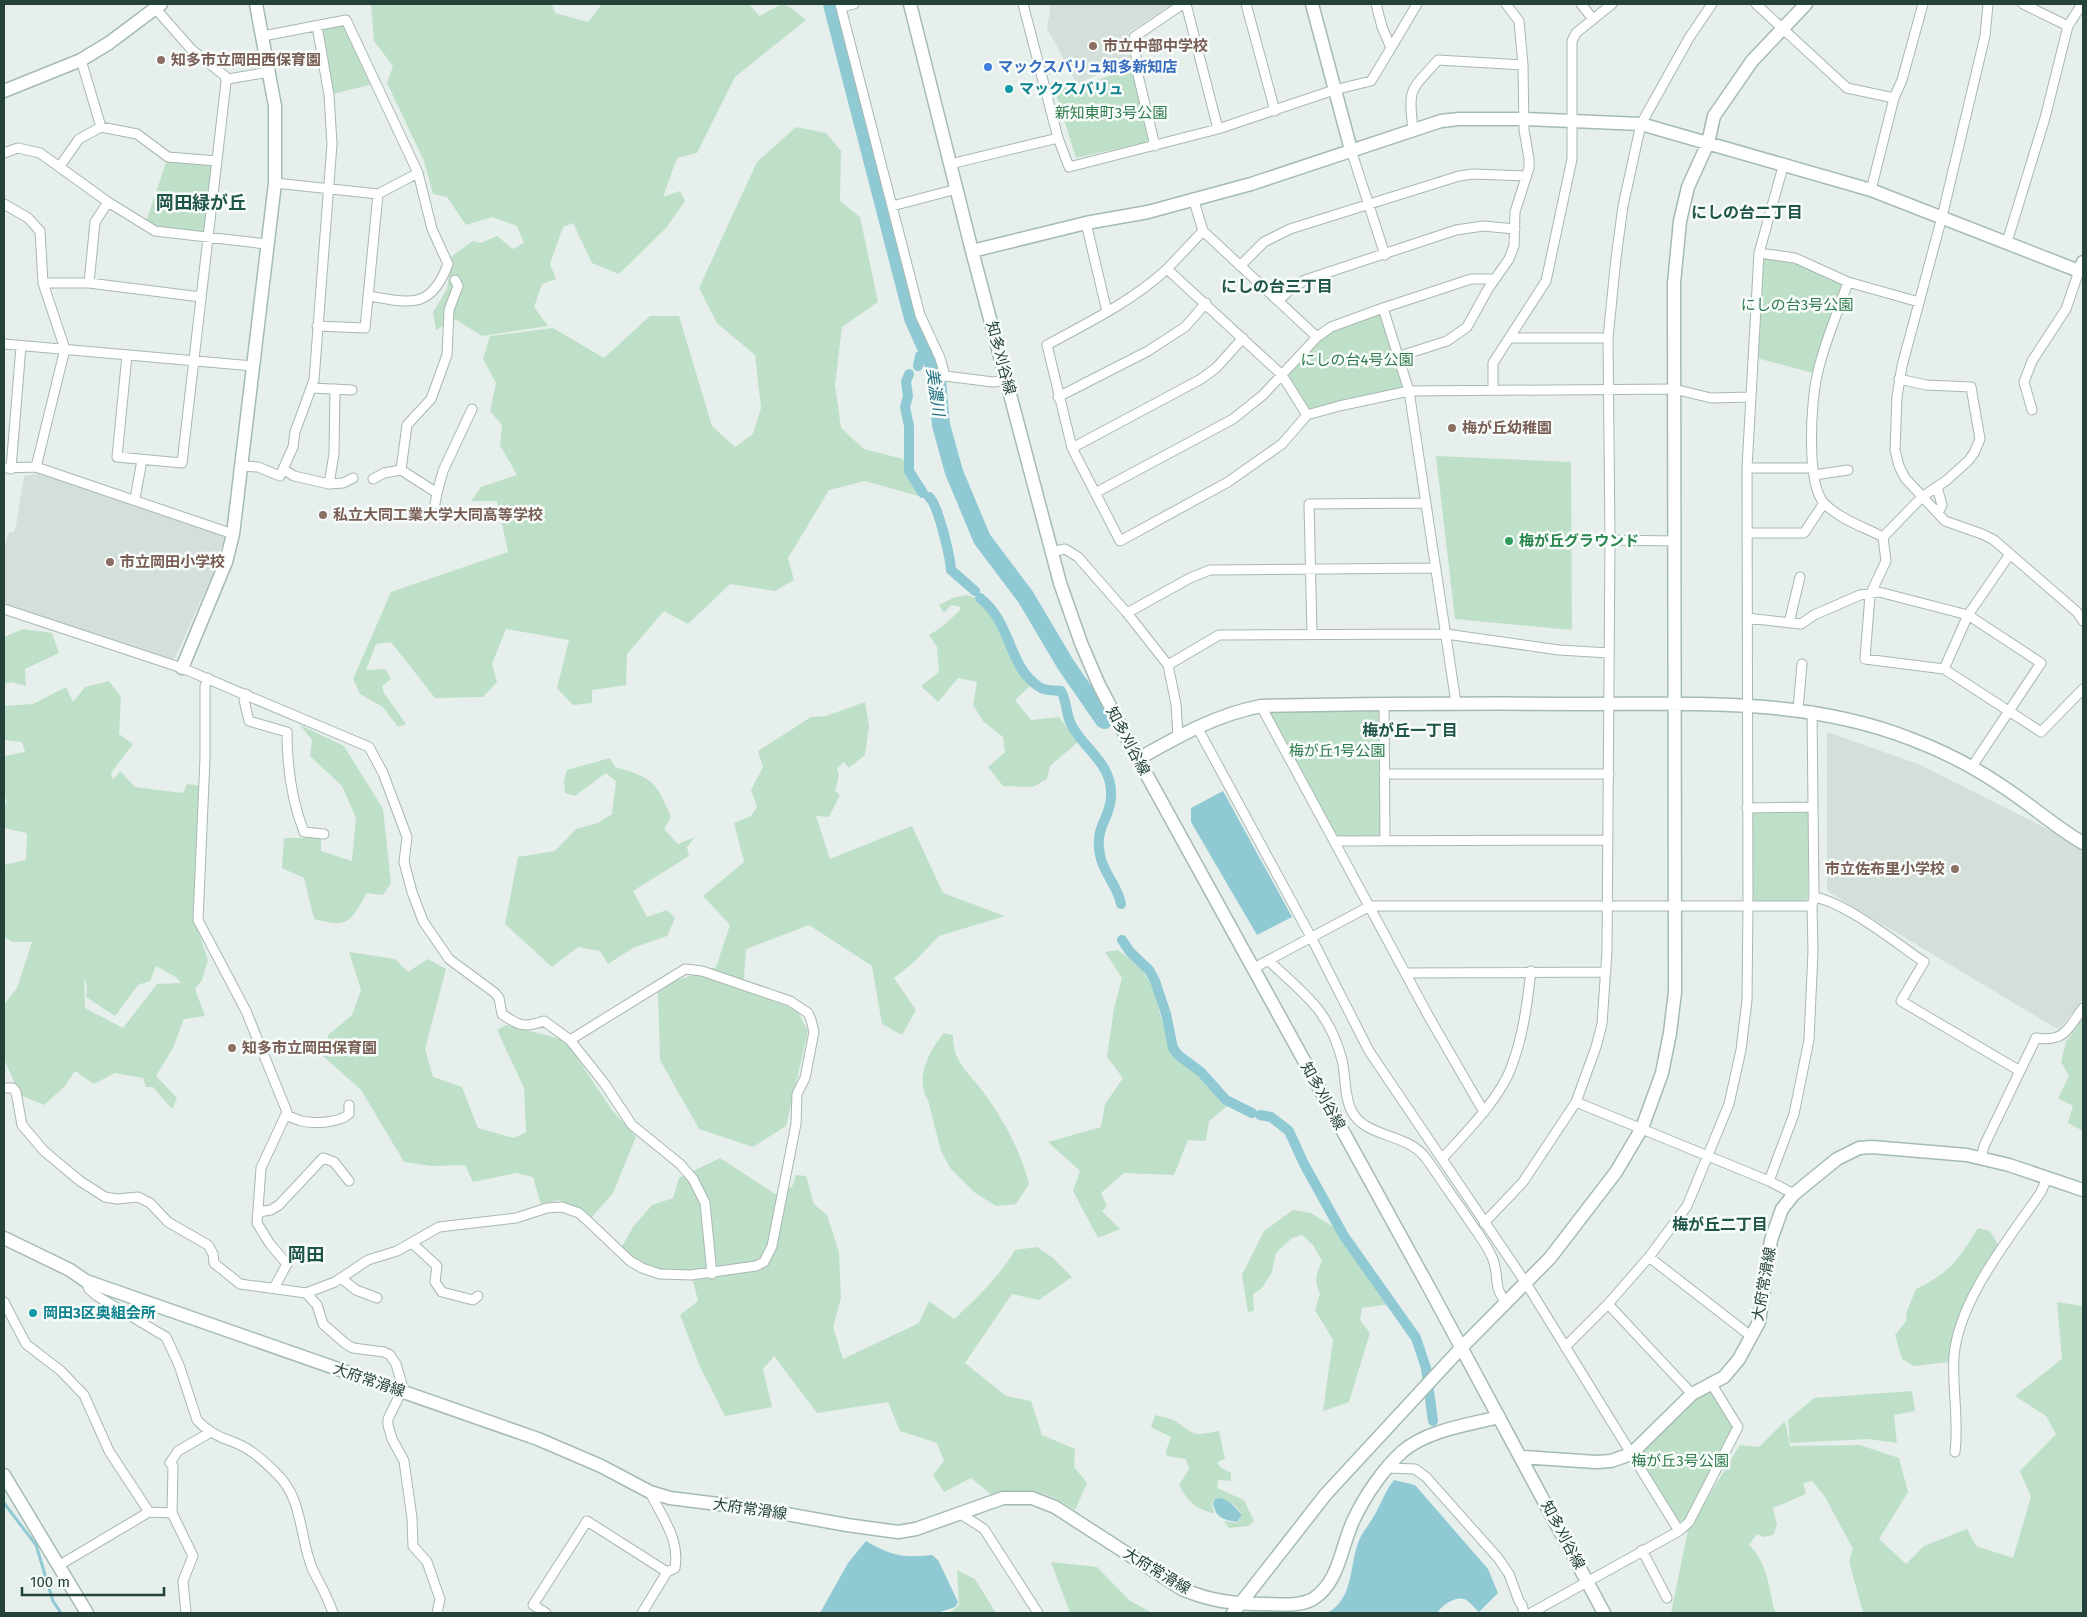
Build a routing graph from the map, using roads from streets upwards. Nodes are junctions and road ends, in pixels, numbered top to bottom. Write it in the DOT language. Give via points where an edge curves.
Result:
graph roads {
  1 [pos="256,4"];
  2 [pos="854,4"];
  3 [pos="910,4"];
  4 [pos="1023,4"];
  5 [pos="1185,4"];
  6 [pos="1246,4"];
  7 [pos="1312,4"];
  8 [pos="1376,4"];
  9 [pos="1417,4"];
  10 [pos="1506,4"];
  11 [pos="1581,4"];
  12 [pos="1612,4"];
  13 [pos="1712,4"];
  14 [pos="1756,4"];
  15 [pos="1806,4"];
  16 [pos="1923,4"];
  17 [pos="1988,4"];
  18 [pos="2023,4"];
  19 [pos="2082,4"];
  20 [pos="158,6"];
  21 [pos="840,6"];
  22 [pos="1593,19"];
  23 [pos="317,26"];
  24 [pos="2068,26"];
  25 [pos="1781,28"];
  26 [pos="264,36"];
  27 [pos="1391,48"];
  28 [pos="81,60"];
  29 [pos="1523,66"];
  30 [pos="269,72"];
  31 [pos="225,76"];
  32 [pos="1334,90"];
  33 [pos="4,91"];
  34 [pos="1894,98"];
  35 [pos="1275,111"];
  36 [pos="1524,119"];
  37 [pos="1570,122"];
  38 [pos="1641,124"];
  39 [pos="101,126"];
  40 [pos="1218,129"];
  41 [pos="1413,130"];
  42 [pos="1058,138"];
  43 [pos="1708,142"];
  44 [pos="1156,146"];
  45 [pos="1351,150"];
  46 [pos="4,153"];
  47 [pos="217,161"];
  48 [pos="950,164"];
  49 [pos="1784,164"];
  50 [pos="60,166"];
  51 [pos="418,173"];
  52 [pos="1527,176"];
  53 [pos="275,183"];
  54 [pos="329,189"];
  55 [pos="957,190"];
  56 [pos="1871,190"];
  57 [pos="378,194"];
  58 [pos="1193,198"];
  59 [pos="108,202"];
  60 [pos="1368,203"];
  61 [pos="4,204"];
  62 [pos="892,206"];
  63 [pos="1942,217"];
  64 [pos="1086,224"];
  65 [pos="1515,229"];
  66 [pos="1203,231"];
  67 [pos="209,236"];
  68 [pos="2007,242"];
  69 [pos="266,244"];
  70 [pos="972,251"];
  71 [pos="1759,253"];
  72 [pos="1385,255"];
  73 [pos="1240,266"];
  74 [pos="2082,268"];
  75 [pos="1167,269"];
  76 [pos="455,280"];
  77 [pos="1496,280"];
  78 [pos="1848,282"];
  79 [pos="43,283"];
  80 [pos="89,283"];
  81 [pos="369,296"];
  82 [pos="201,297"];
  83 [pos="1278,301"];
  84 [pos="1919,302"];
  85 [pos="1206,303"];
  86 [pos="1383,308"];
  87 [pos="1107,312"];
  88 [pos="317,326"];
  89 [pos="1317,337"];
  90 [pos="1244,338"];
  91 [pos="1509,338"];
  92 [pos="1608,338"];
  93 [pos="4,344"];
  94 [pos="21,346"];
  95 [pos="65,349"];
  96 [pos="127,355"];
  97 [pos="1400,356"];
  98 [pos="195,361"];
  99 [pos="252,366"];
  100 [pos="1282,375"];
  101 [pos="1899,379"];
  102 [pos="1006,380"];
  103 [pos="312,388"];
  104 [pos="335,389"];
  105 [pos="1493,389"];
  106 [pos="1609,389"];
  107 [pos="1674,389"];
  108 [pos="352,390"];
  109 [pos="1409,391"];
  110 [pos="1058,397"];
  111 [pos="1750,398"];
  112 [pos="472,410"];
  113 [pos="2032,410"];
  114 [pos="1307,415"];
  115 [pos="1072,448"];
  116 [pos="142,460"];
  117 [pos="242,466"];
  118 [pos="36,467"];
  119 [pos="7,468"];
  120 [pos="1747,468"];
  121 [pos="283,469"];
  122 [pos="401,470"];
  123 [pos="1848,470"];
  124 [pos="1813,471"];
  125 [pos="353,478"];
  126 [pos="372,479"];
  127 [pos="330,484"];
  128 [pos="1937,487"];
  129 [pos="437,493"];
  130 [pos="1095,493"];
  131 [pos="1922,497"];
  132 [pos="135,499"];
  133 [pos="1426,503"];
  134 [pos="1824,503"];
  135 [pos="435,504"];
  136 [pos="1938,513"];
  137 [pos="1747,532"];
  138 [pos="233,534"];
  139 [pos="1883,537"];
  140 [pos="1610,540"];
  141 [pos="1675,541"];
  142 [pos="1051,552"];
  143 [pos="2010,554"];
  144 [pos="1436,568"];
  145 [pos="1311,569"];
  146 [pos="1800,577"];
  147 [pos="1871,593"];
  148 [pos="4,609"];
  149 [pos="1127,613"];
  150 [pos="1968,615"];
  151 [pos="1747,618"];
  152 [pos="2083,621"];
  153 [pos="1789,623"];
  154 [pos="1312,634"];
  155 [pos="1446,634"];
  156 [pos="1610,653"];
  157 [pos="1802,664"];
  158 [pos="1168,665"];
  159 [pos="182,668"];
  160 [pos="1944,669"];
  161 [pos="208,678"];
  162 [pos="2083,689"];
  163 [pos="246,694"];
  164 [pos="1456,703"];
  165 [pos="1609,704"];
  166 [pos="1674,704"];
  167 [pos="1746,704"];
  168 [pos="1384,705"];
  169 [pos="1261,706"];
  170 [pos="1798,709"];
  171 [pos="1812,711"];
  172 [pos="2009,711"];
  173 [pos="1197,726"];
  174 [pos="1178,736"];
  175 [pos="1138,759"];
  176 [pos="1971,768"];
  177 [pos="1384,774"];
  178 [pos="1609,774"];
  179 [pos="1813,807"];
  180 [pos="1747,808"];
  181 [pos="324,834"];
  182 [pos="1608,840"];
  183 [pos="1334,841"];
  184 [pos="1385,841"];
  185 [pos="2083,843"];
  186 [pos="1813,902"];
  187 [pos="1607,905"];
  188 [pos="1675,905"];
  189 [pos="1748,905"];
  190 [pos="1370,906"];
  191 [pos="1312,937"];
  192 [pos="1269,961"];
  193 [pos="1252,969"];
  194 [pos="1531,971"];
  195 [pos="1606,972"];
  196 [pos="1405,973"];
  197 [pos="2083,1008"];
  198 [pos="570,1040"];
  199 [pos="2020,1071"];
  200 [pos="4,1088"];
  201 [pos="1348,1102"];
  202 [pos="1576,1102"];
  203 [pos="349,1105"];
  204 [pos="1330,1110"];
  205 [pos="1484,1112"];
  206 [pos="286,1116"];
  207 [pos="1642,1128"];
  208 [pos="1708,1155"];
  209 [pos="1981,1158"];
  210 [pos="1442,1159"];
  211 [pos="2046,1178"];
  212 [pos="349,1181"];
  213 [pos="1769,1181"];
  214 [pos="2083,1190"];
  215 [pos="1794,1194"];
  216 [pos="258,1212"];
  217 [pos="1484,1223"];
  218 [pos="4,1238"];
  219 [pos="412,1243"];
  220 [pos="1649,1256"];
  221 [pos="712,1274"];
  222 [pos="341,1278"];
  223 [pos="86,1281"];
  224 [pos="1526,1283"];
  225 [pos="274,1288"];
  226 [pos="306,1293"];
  227 [pos="478,1296"];
  228 [pos="377,1298"];
  229 [pos="4,1302"];
  230 [pos="1507,1304"];
  231 [pos="1608,1304"];
  232 [pos="1752,1337"];
  233 [pos="1565,1347"];
  234 [pos="1461,1348"];
  235 [pos="1711,1383"];
  236 [pos="402,1392"];
  237 [pos="1692,1394"];
  238 [pos="1499,1417"];
  239 [pos="211,1432"];
  240 [pos="1955,1452"];
  241 [pos="1631,1454"];
  242 [pos="1522,1457"];
  243 [pos="1388,1468"];
  244 [pos="4,1475"];
  245 [pos="650,1492"];
  246 [pos="149,1512"];
  247 [pos="172,1512"];
  248 [pos="960,1512"];
  249 [pos="1679,1531"];
  250 [pos="1642,1550"];
  251 [pos="58,1566"];
  252 [pos="667,1572"];
  253 [pos="1587,1581"];
  254 [pos="1667,1598"];
  255 [pos="1236,1609"];
  256 [pos="87,1613"];
  257 [pos="186,1613"];
  258 [pos="333,1613"];
  259 [pos="437,1613"];
  260 [pos="546,1613"];
  261 [pos="642,1613"];
  262 [pos="1038,1613"];
  263 [pos="1527,1613"];
  264 [pos="1604,1613"];
  1 -- 26 [label="street"];
  2 -- 21 [label="street"];
  3 -- 48 [label="street, 知多刈谷線"];
  4 -- 42 [label="street"];
  5 -- 40 [label="street"];
  5 -- 44 [label="street" via="1134,37 1138,76"];
  6 -- 35 [label="street"];
  7 -- 32 [label="street"];
  8 -- 27 [label="street"];
  9 -- 27 [label="street"];
  10 -- 29 [label="street" via="1519,21"];
  11 -- 22 [label="street"];
  12 -- 22 [label="street"];
  13 -- 38 [label="street"];
  14 -- 25 [label="street"];
  15 -- 25 [label="street"];
  16 -- 34 [label="street"];
  17 -- 63 [label="street" via="1985,36"];
  18 -- 24 [label="street"];
  19 -- 24 [label="street"];
  20 -- 28 [label="street"];
  20 -- 31 [label="street" via="191,49"];
  21 -- 62 [label="street"];
  22 -- 37 [label="street" via="1572,40"];
  23 -- 26 [label="street"];
  23 -- 51 [label="street" via="346,20"];
  23 -- 54 [label="street" via="329,94 332,144"];
  24 -- 68 [label="street" via="2045,118"];
  25 -- 34 [label="street" via="1847,88"];
  25 -- 43 [label="street" via="1752,61 1714,116"];
  26 -- 30 [label="street"];
  27 -- 32 [label="street" via="1371,82"];
  28 -- 33 [label="street"];
  28 -- 39 [label="street"];
  29 -- 36 [label="street"];
  29 -- 41 [label="street" via="1438,60 1411,91"];
  30 -- 31 [label="street" via="228,79"];
  30 -- 53 [label="street" via="275,106"];
  31 -- 47 [label="street"];
  32 -- 35 [label="street"];
  32 -- 45 [label="street"];
  34 -- 56 [label="street"];
  35 -- 40 [label="street"];
  36 -- 37 [label="street"];
  36 -- 41 [label="street" via="1459,119"];
  36 -- 52 [label="street" via="1529,159"];
  37 -- 38 [label="street"];
  37 -- 91 [label="street" via="1572,160 1546,281"];
  38 -- 43 [label="street"];
  38 -- 92 [label="street" via="1623,206"];
  39 -- 47 [label="street" via="137,134 168,157"];
  39 -- 50 [label="street" via="78,139"];
  40 -- 44 [label="street"];
  41 -- 45 [label="street"];
  42 -- 44 [label="street" via="1070,167"];
  42 -- 48 [label="street"];
  43 -- 49 [label="street"];
  43 -- 107 [label="street" via="1688,187 1680,221 1674,284"];
  45 -- 58 [label="street" via="1251,184"];
  45 -- 60 [label="street"];
  46 -- 50 [label="street" via="18,148 40,153"];
  47 -- 67 [label="street"];
  48 -- 55 [label="street, 知多刈谷線"];
  49 -- 56 [label="street"];
  49 -- 71 [label="street"];
  50 -- 59 [label="street"];
  51 -- 57 [label="street"];
  51 -- 81 [label="street" via="432,229 448,264 434,292 421,299 404,302"];
  52 -- 60 [label="street" via="1459,176"];
  52 -- 65 [label="street" via="1515,212"];
  53 -- 54 [label="street"];
  53 -- 69 [label="street"];
  54 -- 57 [label="street"];
  54 -- 88 [label="street"];
  55 -- 62 [label="street"];
  55 -- 70 [label="street, 知多刈谷線"];
  56 -- 63 [label="street"];
  57 -- 81 [label="street"];
  58 -- 64 [label="street" via="1148,212"];
  58 -- 66 [label="street"];
  59 -- 67 [label="street" via="156,231"];
  59 -- 80 [label="street" via="95,222"];
  60 -- 72 [label="street"];
  60 -- 73 [label="street" via="1290,229 1264,242"];
  61 -- 79 [label="street" via="28,218 40,231"];
  62 -- 102 [label="street" via="920,315 945,376 993,382"];
  63 -- 68 [label="street"];
  63 -- 84 [label="street"];
  64 -- 70 [label="street"];
  64 -- 87 [label="street"];
  65 -- 72 [label="street" via="1467,228"];
  65 -- 77 [label="street" via="1514,246"];
  66 -- 73 [label="street"];
  66 -- 75 [label="street"];
  67 -- 69 [label="street"];
  67 -- 82 [label="street"];
  68 -- 74 [label="street"];
  69 -- 99 [label="street"];
  70 -- 102 [label="street, 知多刈谷線"];
  71 -- 78 [label="street" via="1795,258"];
  71 -- 111 [label="street"];
  72 -- 83 [label="street" via="1305,280"];
  73 -- 83 [label="street"];
  74 -- 113 [label="street" via="2066,309 2032,362 2024,382"];
  75 -- 85 [label="street"];
  75 -- 87 [label="street" via="1134,296"];
  76 -- 122 [label="street" via="458,289 449,310 447,355 431,399 407,425"];
  77 -- 86 [label="street" via="1472,279"];
  77 -- 97 [label="street" via="1467,326 1447,341"];
  78 -- 84 [label="street"];
  78 -- 124 [label="street" via="1817,374 1812,420"];
  79 -- 80 [label="street"];
  79 -- 95 [label="street"];
  80 -- 82 [label="street"];
  81 -- 88 [label="street" via="364,328"];
  82 -- 98 [label="street"];
  83 -- 89 [label="street"];
  84 -- 101 [label="street"];
  85 -- 90 [label="street"];
  85 -- 110 [label="street" via="1185,327 1148,351"];
  86 -- 89 [label="street" via="1351,318"];
  86 -- 97 [label="street"];
  87 -- 110 [label="street" via="1047,345"];
  88 -- 103 [label="street"];
  89 -- 100 [label="street"];
  90 -- 100 [label="street"];
  90 -- 115 [label="street" via="1201,379"];
  91 -- 92 [label="street"];
  91 -- 105 [label="street" via="1493,363"];
  92 -- 106 [label="street"];
  93 -- 94 [label="street"];
  94 -- 95 [label="street"];
  94 -- 119 [label="street"];
  95 -- 96 [label="street"];
  95 -- 118 [label="street"];
  96 -- 98 [label="street"];
  96 -- 116 [label="street" via="117,457"];
  97 -- 109 [label="street"];
  98 -- 99 [label="street"];
  98 -- 116 [label="street" via="182,463"];
  99 -- 117 [label="street"];
  100 -- 114 [label="street"];
  100 -- 130 [label="street" via="1233,419"];
  101 -- 128 [label="street" via="1926,385 1971,387 1980,439 1969,460"];
  101 -- 131 [label="street" via="1895,450 1905,478"];
  102 -- 142 [label="street, 知多刈谷線"];
  103 -- 104 [label="street"];
  103 -- 121 [label="street"];
  104 -- 108 [label="street"];
  104 -- 127 [label="street"];
  105 -- 106 [label="street"];
  105 -- 109 [label="street"];
  106 -- 107 [label="street"];
  106 -- 140 [label="street"];
  107 -- 111 [label="street" via="1711,398"];
  107 -- 141 [label="street"];
  109 -- 114 [label="street"];
  109 -- 133 [label="street"];
  110 -- 115 [label="street"];
  111 -- 120 [label="street"];
  112 -- 129 [label="street" via="442,471"];
  114 -- 130 [label="street" via="1282,444 1228,482 1120,541"];
  115 -- 130 [label="street"];
  116 -- 132 [label="street"];
  117 -- 121 [label="street" via="258,467 280,476"];
  117 -- 138 [label="street"];
  118 -- 119 [label="street"];
  118 -- 132 [label="street"];
  120 -- 124 [label="street"];
  120 -- 137 [label="street"];
  121 -- 127 [label="street" via="294,476"];
  122 -- 126 [label="street"];
  122 -- 129 [label="street"];
  123 -- 124 [label="street"];
  124 -- 134 [label="street"];
  125 -- 127 [label="street"];
  128 -- 131 [label="street"];
  128 -- 136 [label="street" via="1942,505"];
  129 -- 135 [label="street"];
  131 -- 136 [label="street"];
  131 -- 139 [label="street"];
  132 -- 138 [label="street"];
  133 -- 144 [label="street"];
  133 -- 145 [label="street" via="1309,504"];
  134 -- 137 [label="street" via="1804,533"];
  134 -- 139 [label="street" via="1836,513"];
  136 -- 143 [label="street" via="1945,521 1994,540"];
  137 -- 151 [label="street"];
  138 -- 159 [label="street" via="226,562"];
  139 -- 147 [label="street" via="1886,561"];
  140 -- 141 [label="street"];
  140 -- 156 [label="street"];
  141 -- 166 [label="street"];
  142 -- 149 [label="street" via="1065,549 1073,552"];
  142 -- 175 [label="street, 知多刈谷線" via="1081,643"];
  143 -- 150 [label="street"];
  143 -- 152 [label="street" via="2077,612"];
  144 -- 145 [label="street"];
  144 -- 155 [label="street"];
  145 -- 149 [label="street" via="1210,570"];
  145 -- 154 [label="street"];
  146 -- 153 [label="street"];
  147 -- 150 [label="street" via="1879,592"];
  147 -- 153 [label="street" via="1814,615 1800,624"];
  147 -- 160 [label="street" via="1865,659"];
  148 -- 159 [label="street"];
  149 -- 158 [label="street"];
  150 -- 160 [label="street"];
  150 -- 172 [label="street" via="2041,663"];
  151 -- 153 [label="street"];
  151 -- 167 [label="street"];
  154 -- 155 [label="street"];
  154 -- 158 [label="street" via="1219,634"];
  155 -- 156 [label="street" via="1558,650"];
  155 -- 164 [label="street"];
  156 -- 165 [label="street"];
  157 -- 170 [label="street"];
  158 -- 174 [label="street"];
  159 -- 161 [label="street"];
  160 -- 172 [label="street"];
  161 -- 163 [label="street"];
  161 -- 206 [label="street" via="205,686 206,758 198,920 246,1010 280,1092"];
  162 -- 172 [label="street" via="2041,732"];
  163 -- 181 [label="street" via="244,700 249,722 287,732 287,768 300,822 304,832"];
  163 -- 198 [label="street" via="369,747 383,773 407,837 404,862 412,892 424,921 444,952 495,993 501,1012 513,1021 530,1025 544,1021"];
  164 -- 165 [label="street"];
  164 -- 168 [label="street"];
  165 -- 166 [label="street"];
  165 -- 178 [label="street"];
  166 -- 167 [label="street"];
  166 -- 188 [label="street"];
  167 -- 170 [label="street"];
  167 -- 180 [label="street"];
  168 -- 169 [label="street"];
  168 -- 177 [label="street"];
  169 -- 173 [label="street"];
  169 -- 183 [label="street"];
  170 -- 171 [label="street"];
  171 -- 176 [label="street" via="1910,738"];
  171 -- 179 [label="street"];
  172 -- 176 [label="street"];
  173 -- 174 [label="street"];
  173 -- 191 [label="street"];
  174 -- 175 [label="street"];
  175 -- 193 [label="street, 知多刈谷線"];
  176 -- 185 [label="street"];
  177 -- 178 [label="street"];
  177 -- 184 [label="street"];
  178 -- 182 [label="street"];
  179 -- 180 [label="street"];
  179 -- 186 [label="street"];
  180 -- 189 [label="street"];
  182 -- 184 [label="street"];
  182 -- 187 [label="street"];
  183 -- 184 [label="street"];
  183 -- 190 [label="street"];
  186 -- 189 [label="street"];
  186 -- 199 [label="street" via="1822,899 1848,912 1924,962 1901,1001"];
  186 -- 213 [label="street" via="1809,1040 1794,1114"];
  187 -- 188 [label="street"];
  187 -- 190 [label="street"];
  187 -- 195 [label="street"];
  188 -- 189 [label="street"];
  188 -- 207 [label="street" via="1675,992 1670,1033 1662,1073"];
  189 -- 208 [label="street" via="1746,1000 1741,1050 1729,1104"];
  190 -- 191 [label="street"];
  190 -- 196 [label="street"];
  191 -- 192 [label="street"];
  191 -- 210 [label="street" via="1368,1051"];
  192 -- 193 [label="street"];
  192 -- 201 [label="street" via="1327,1019 1343,1064"];
  193 -- 204 [label="street, 知多刈谷線"];
  194 -- 195 [label="street"];
  194 -- 196 [label="street"];
  194 -- 205 [label="street" via="1524,1026 1510,1070"];
  195 -- 202 [label="street" via="1602,1024"];
  196 -- 205 [label="street"];
  197 -- 199 [label="street" via="2058,1038 2036,1038"];
  198 -- 221 [label="street" via="604,1083 628,1121 680,1164 700,1191 705,1203"];
  198 -- 221 [label="street" via="685,969 702,971 790,1001 808,1013 814,1032 804,1078 797,1094 796,1124 772,1246 764,1262 756,1266"];
  199 -- 209 [label="street"];
  200 -- 225 [label="street" via="13,1088 16,1092 22,1125 44,1151 80,1181 105,1197 142,1199 168,1222 208,1245 214,1263 240,1284"];
  201 -- 204 [label="street"];
  201 -- 230 [label="street" via="1362,1124 1408,1143 1424,1156 1491,1255 1499,1295"];
  202 -- 207 [label="street"];
  202 -- 217 [label="street" via="1523,1182"];
  203 -- 206 [label="street" via="345,1118 311,1122"];
  204 -- 234 [label="street, 知多刈谷線"];
  205 -- 210 [label="street"];
  206 -- 216 [label="street" via="262,1168"];
  207 -- 208 [label="street"];
  207 -- 224 [label="street" via="1616,1172 1575,1228"];
  208 -- 213 [label="street"];
  208 -- 220 [label="street" via="1687,1206"];
  209 -- 211 [label="street, 大府常滑線"];
  209 -- 215 [label="street, 大府常滑線" via="1872,1146 1859,1148 1837,1159"];
  210 -- 217 [label="street"];
  211 -- 214 [label="street, 大府常滑線"];
  211 -- 240 [label="street" via="2041,1192 1984,1278 1960,1324 1954,1357 1958,1433"];
  212 -- 216 [label="street" via="334,1162 323,1158 279,1205"];
  213 -- 215 [label="street"];
  215 -- 232 [label="street, 大府常滑線" via="1775,1225 1762,1308"];
  216 -- 225 [label="street" via="257,1223 287,1264"];
  217 -- 224 [label="street"];
  218 -- 223 [label="street, 大府常滑線"];
  219 -- 221 [label="street" via="439,1227 516,1218 547,1208 562,1207 579,1213 630,1261 642,1268 677,1276"];
  219 -- 222 [label="street" via="368,1260"];
  219 -- 227 [label="street" via="437,1266 435,1282 442,1292 474,1300"];
  220 -- 231 [label="street"];
  220 -- 232 [label="street"];
  222 -- 226 [label="street"];
  222 -- 228 [label="street" via="356,1290"];
  223 -- 236 [label="street, 大府常滑線"];
  223 -- 239 [label="street" via="97,1296 166,1337 197,1420"];
  224 -- 230 [label="street"];
  224 -- 233 [label="street"];
  225 -- 226 [label="street"];
  226 -- 236 [label="street" via="317,1304 323,1324 346,1344 390,1355 396,1364"];
  229 -- 246 [label="street" via="26,1344 84,1395 109,1451"];
  230 -- 234 [label="street"];
  231 -- 233 [label="street"];
  231 -- 237 [label="street"];
  232 -- 235 [label="street, 大府常滑線" via="1724,1377"];
  233 -- 241 [label="street"];
  234 -- 238 [label="street, 知多刈谷線"];
  234 -- 255 [label="street" via="1326,1494"];
  235 -- 237 [label="street, 大府常滑線"];
  235 -- 249 [label="street" via="1738,1427 1689,1522"];
  236 -- 245 [label="street, 大府常滑線" via="538,1439 601,1466"];
  236 -- 259 [label="street" via="388,1419 388,1427 404,1461 413,1546 427,1562 440,1599"];
  237 -- 241 [label="street, 大府常滑線"];
  238 -- 242 [label="street"];
  238 -- 243 [label="street, 大府常滑線" via="1416,1442"];
  239 -- 247 [label="street" via="178,1451 170,1463 173,1466"];
  239 -- 258 [label="street" via="247,1449 288,1486 295,1497 313,1569"];
  241 -- 242 [label="street, 大府常滑線" via="1596,1462"];
  241 -- 249 [label="street"];
  242 -- 253 [label="street, 知多刈谷線"];
  243 -- 255 [label="street, 大府常滑線" via="1353,1520 1339,1565 1324,1589 1312,1600"];
  243 -- 263 [label="street" via="1415,1469 1426,1477 1498,1558"];
  244 -- 251 [label="street"];
  245 -- 248 [label="street, 大府常滑線" via="691,1502 758,1509 898,1532 916,1529"];
  245 -- 252 [label="street" via="676,1548 674,1568"];
  246 -- 247 [label="street"];
  246 -- 251 [label="street"];
  247 -- 257 [label="street" via="193,1556 183,1581"];
  248 -- 255 [label="street, 大府常滑線" via="1003,1498 1041,1500 1062,1510 1182,1589"];
  248 -- 262 [label="street" via="984,1528"];
  249 -- 250 [label="street"];
  250 -- 253 [label="street"];
  250 -- 254 [label="street"];
  251 -- 256 [label="street"];
  252 -- 260 [label="street" via="587,1522 534,1605"];
  252 -- 261 [label="street"];
  253 -- 263 [label="street"];
  253 -- 264 [label="street, 知多刈谷線"];
}
